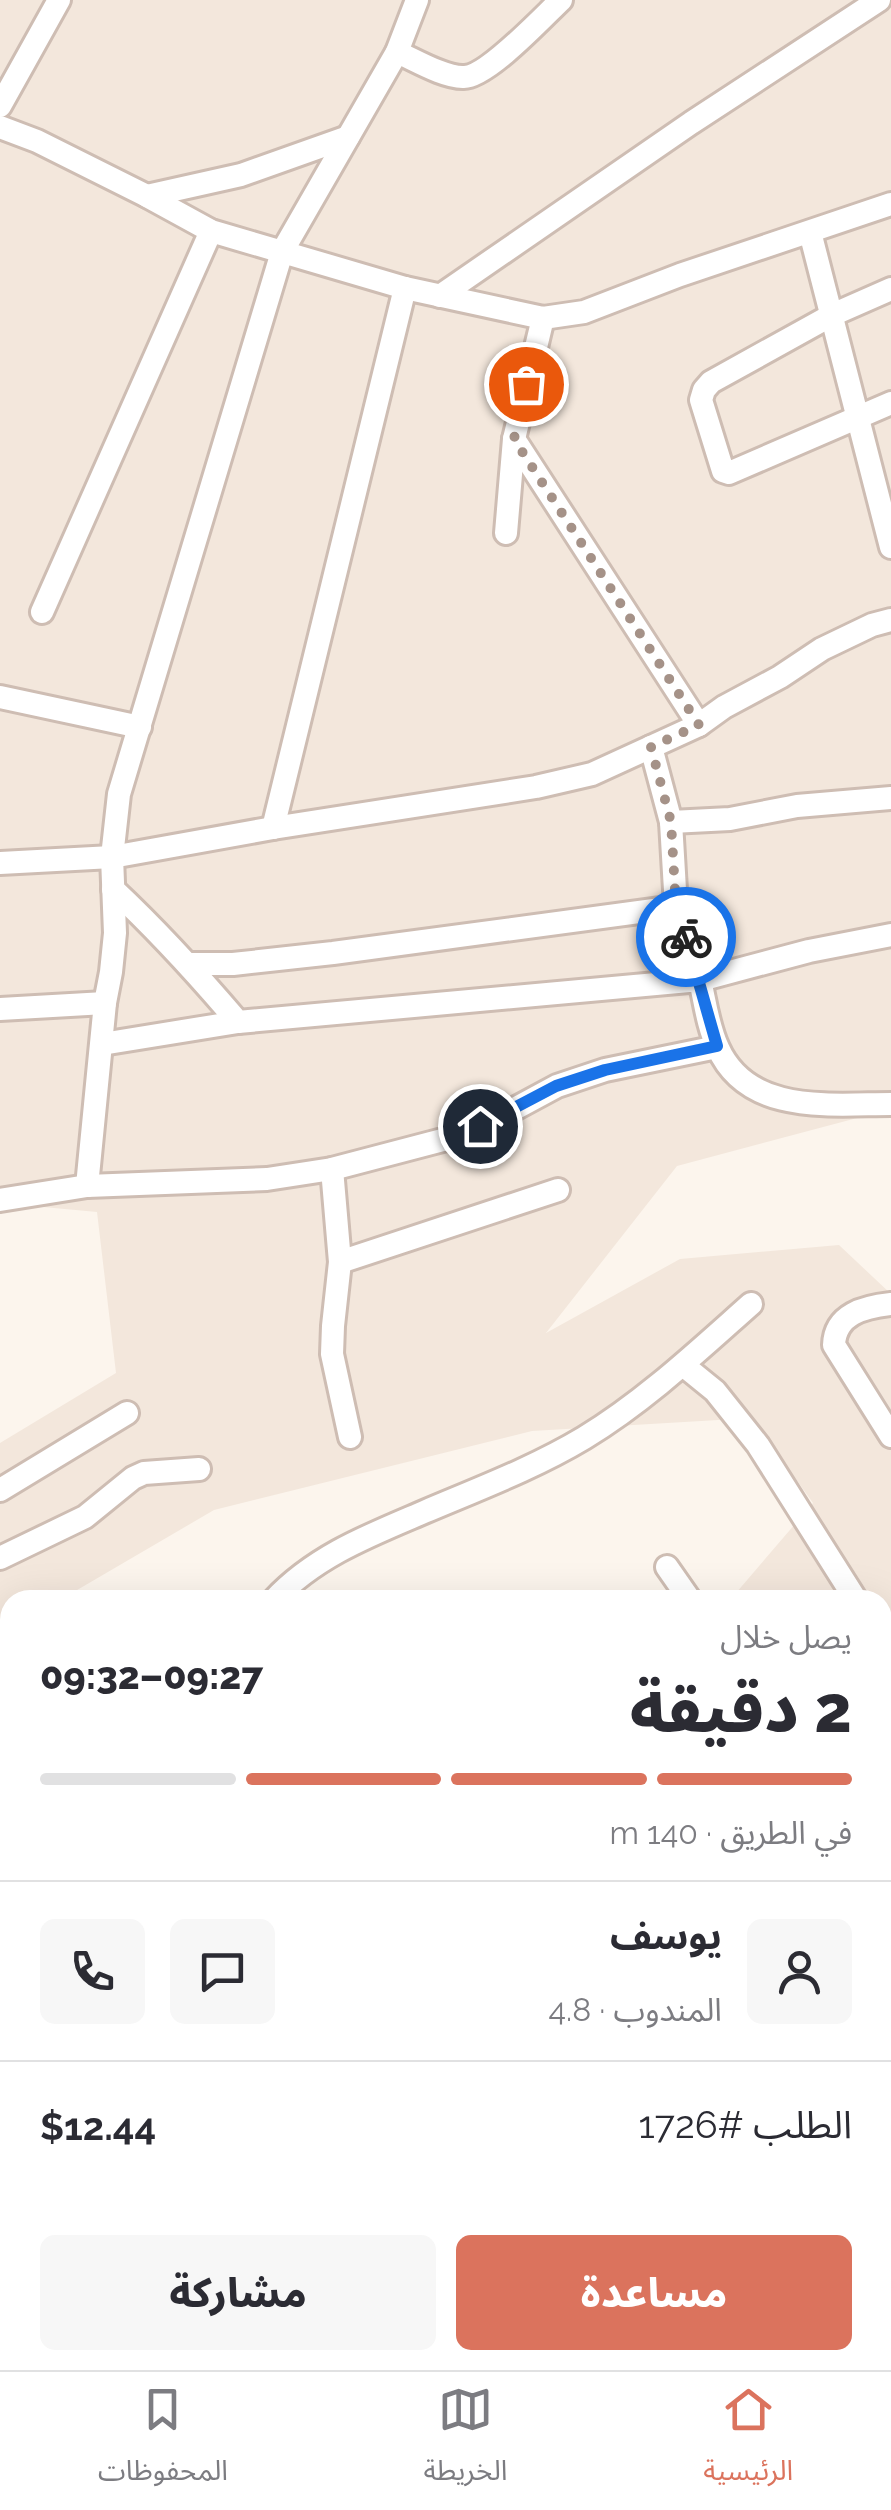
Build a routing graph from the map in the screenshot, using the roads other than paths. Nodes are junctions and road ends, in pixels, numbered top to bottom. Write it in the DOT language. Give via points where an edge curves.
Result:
graph roads {
  1 [pos="59,0"];
  2 [pos="562,0"];
  3 [pos="879,0"];
  4 [pos="414,2"];
  5 [pos="397,52"];
  6 [pos="0,106"];
  7 [pos="0,126"];
  8 [pos="348,137"];
  9 [pos="147,196"];
  10 [pos="891,204"];
  11 [pos="211,232"];
  12 [pos="810,232"];
  13 [pos="282,252"];
  14 [pos="406,288"];
  15 [pos="891,289"];
  16 [pos="440,296"];
  17 [pos="832,316"];
  18 [pos="543,318"];
  19 [pos="891,403"];
  20 [pos="858,415"];
  21 [pos="514,439"];
  22 [pos="506,532"];
  23 [pos="891,548"];
  24 [pos="42,612"];
  25 [pos="891,620"];
  26 [pos="0,697"];
  27 [pos="699,725"];
  28 [pos="140,727"];
  29 [pos="651,747"];
  30 [pos="891,798"];
  31 [pos="671,822"];
  32 [pos="273,828"];
  33 [pos="112,857"];
  34 [pos="0,863"];
  35 [pos="113,889"];
  36 [pos="676,907"];
  37 [pos="891,936"];
  38 [pos="190,964"];
  39 [pos="700,980"];
  40 [pos="105,1003"];
  41 [pos="0,1009"];
  42 [pos="238,1022"];
  43 [pos="102,1044"];
  44 [pos="717,1046"];
  45 [pos="891,1104"];
  46 [pos="332,1169"];
  47 [pos="87,1186"];
  48 [pos="558,1190"];
  49 [pos="0,1200"];
  50 [pos="340,1262"];
  51 [pos="751,1304"];
  52 [pos="891,1304"];
  53 [pos="683,1365"];
  54 [pos="127,1413"];
  55 [pos="891,1436"];
  56 [pos="350,1437"];
  57 [pos="199,1469"];
  58 [pos="0,1490"];
  59 [pos="0,1558"];
  60 [pos="667,1566"];
  61 [pos="283,1590"];
  62 [pos="683,1590"];
  63 [pos="850,1590"];
  1 -- 6 [label="street"];
  2 -- 5 [label="street" via="487,68 465,78"];
  3 -- 16 [label="street"];
  4 -- 5 [label="street"];
  5 -- 8 [label="street"];
  7 -- 9 [label="street"];
  8 -- 9 [label="street" via="241,175"];
  8 -- 13 [label="street"];
  9 -- 11 [label="street"];
  10 -- 12 [label="street"];
  11 -- 13 [label="street"];
  11 -- 24 [label="street"];
  12 -- 17 [label="street"];
  12 -- 18 [label="street" via="584,312"];
  13 -- 14 [label="street"];
  13 -- 28 [label="street"];
  14 -- 16 [label="street"];
  14 -- 32 [label="street"];
  15 -- 17 [label="street"];
  16 -- 18 [label="street"];
  17 -- 20 [label="street"];
  17 -- 20 [label="street" via="710,382 701,400 723,470 730,473"];
  18 -- 21 [label="street"];
  19 -- 20 [label="street"];
  20 -- 23 [label="street"];
  21 -- 22 [label="street"];
  21 -- 27 [label="street"];
  25 -- 27 [label="street" via="822,650"];
  26 -- 28 [label="street"];
  27 -- 29 [label="street"];
  28 -- 33 [label="street" via="119,794"];
  29 -- 31 [label="street"];
  29 -- 32 [label="street" via="592,774 536,787"];
  30 -- 31 [label="street"];
  31 -- 36 [label="street"];
  32 -- 33 [label="street"];
  33 -- 34 [label="street"];
  33 -- 35 [label="street"];
  35 -- 38 [label="street"];
  35 -- 40 [label="street" via="115,933"];
  36 -- 38 [label="street" via="234,964"];
  36 -- 39 [label="street"];
  37 -- 39 [label="street"];
  38 -- 42 [label="street"];
  39 -- 42 [label="street"];
  39 -- 44 [label="street"];
  40 -- 41 [label="street"];
  40 -- 43 [label="street"];
  42 -- 43 [label="street"];
  43 -- 47 [label="street"];
  44 -- 45 [label="street" via="732,1072 780,1100"];
  44 -- 46 [label="street" via="605,1070 556,1086 454,1137"];
  46 -- 47 [label="street" via="267,1179"];
  46 -- 50 [label="street"];
  47 -- 49 [label="street"];
  48 -- 50 [label="street"];
  50 -- 56 [label="street" via="332,1354"];
  51 -- 53 [label="street"];
  52 -- 55 [label="street" via="840,1322 834,1345"];
  53 -- 61 [label="street" via="584,1438 327,1556"];
  53 -- 63 [label="street" via="715,1391 758,1446"];
  54 -- 58 [label="street"];
  57 -- 59 [label="street" via="144,1473 85,1516"];
  60 -- 62 [label="street"];
}
